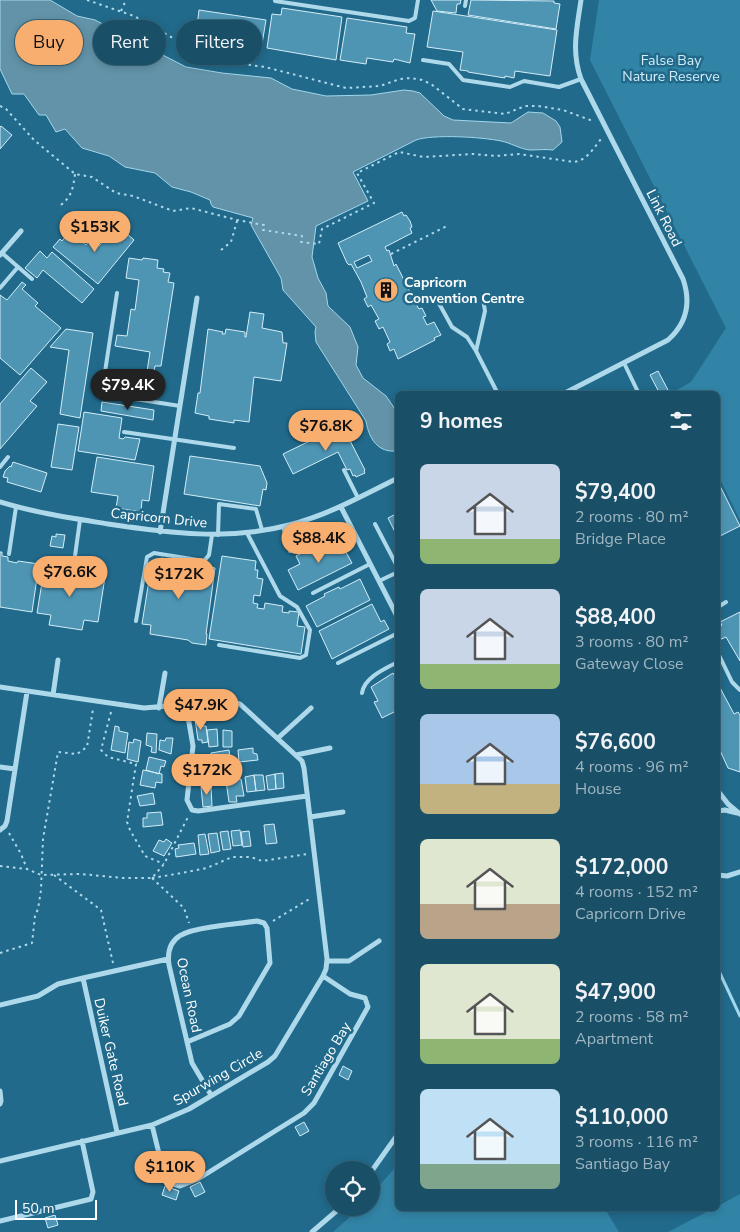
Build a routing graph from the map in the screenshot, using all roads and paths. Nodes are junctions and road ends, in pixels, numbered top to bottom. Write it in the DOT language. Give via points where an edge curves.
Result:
graph roads {
  1 [pos="87,0"];
  2 [pos="126,0"];
  3 [pos="275,0"];
  4 [pos="418,0"];
  5 [pos="466,0"];
  6 [pos="581,0"];
  7 [pos="465,6"];
  8 [pos="121,11"];
  9 [pos="423,60"];
  10 [pos="581,79"];
  11 [pos="0,106"];
  12 [pos="606,129"];
  13 [pos="74,174"];
  14 [pos="62,205"];
  15 [pos="237,220"];
  16 [pos="446,226"];
  17 [pos="21,231"];
  18 [pos="221,250"];
  19 [pos="1,254"];
  20 [pos="391,254"];
  21 [pos="18,267"];
  22 [pos="32,279"];
  23 [pos="0,288"];
  24 [pos="117,293"];
  25 [pos="197,298"];
  26 [pos="436,298"];
  27 [pos="483,299"];
  28 [pos="476,351"];
  29 [pos="624,363"];
  30 [pos="496,391"];
  31 [pos="568,391"];
  32 [pos="638,391"];
  33 [pos="180,406"];
  34 [pos="124,432"];
  35 [pos="174,440"];
  36 [pos="234,448"];
  37 [pos="8,457"];
  38 [pos="0,467"];
  39 [pos="344,470"];
  40 [pos="395,480"];
  41 [pos="358,498"];
  42 [pos="0,502"];
  43 [pos="341,506"];
  44 [pos="16,507"];
  45 [pos="80,520"];
  46 [pos="375,524"];
  47 [pos="282,526"];
  48 [pos="262,530"];
  49 [pos="160,532"];
  50 [pos="247,533"];
  51 [pos="215,535"];
  52 [pos="313,544"];
  53 [pos="9,554"];
  54 [pos="74,563"];
  55 [pos="370,564"];
  56 [pos="395,564"];
  57 [pos="395,572"];
  58 [pos="379,581"];
  59 [pos="313,593"];
  60 [pos="726,602"];
  61 [pos="720,605"];
  62 [pos="395,612"];
  63 [pos="136,621"];
  64 [pos="395,634"];
  65 [pos="219,645"];
  66 [pos="720,657"];
  67 [pos="58,660"];
  68 [pos="338,663"];
  69 [pos="395,664"];
  70 [pos="165,673"];
  71 [pos="0,687"];
  72 [pos="740,690"];
  73 [pos="27,692"];
  74 [pos="362,693"];
  75 [pos="53,695"];
  76 [pos="94,701"];
  77 [pos="113,704"];
  78 [pos="186,705"];
  79 [pos="159,708"];
  80 [pos="311,708"];
  81 [pos="278,738"];
  82 [pos="330,748"];
  83 [pos="296,755"];
  84 [pos="0,767"];
  85 [pos="15,769"];
  86 [pos="720,794"];
  87 [pos="308,796"];
  88 [pos="192,810"];
  89 [pos="720,811"];
  90 [pos="343,812"];
  91 [pos="740,814"];
  92 [pos="310,817"];
  93 [pos="2,828"];
  94 [pos="314,854"];
  95 [pos="164,864"];
  96 [pos="0,866"];
  97 [pos="26,869"];
  98 [pos="740,872"];
  99 [pos="41,875"];
  100 [pos="54,875"];
  101 [pos="720,876"];
  102 [pos="152,878"];
  103 [pos="319,893"];
  104 [pos="266,925"];
  105 [pos="191,930"];
  106 [pos="380,941"];
  107 [pos="0,953"];
  108 [pos="168,959"];
  109 [pos="327,961"];
  110 [pos="114,970"];
  111 [pos="323,976"];
  112 [pos="83,978"];
  113 [pos="0,1005"];
  114 [pos="187,1042"];
  115 [pos="0,1091"];
  116 [pos="211,1095"];
  117 [pos="0,1104"];
  118 [pos="152,1125"];
  119 [pos="117,1132"];
  120 [pos="395,1138"];
  121 [pos="82,1142"];
  122 [pos="0,1161"];
  123 [pos="379,1161"];
  124 [pos="331,1216"];
  125 [pos="0,1222"];
  126 [pos="312,1232"];
  1 -- 8 [label="path"];
  2 -- 8 [label="path"];
  3 -- 4 [label="lane" via="409,21 415,18"];
  5 -- 7 [label="lane"];
  6 -- 10 [label="street, Link Road" via="575,53"];
  8 -- 12 [label="path" via="193,50 228,62 346,88 380,86 411,78 431,84 463,109 505,114 525,106 538,106 585,117"];
  9 -- 10 [label="lane" via="449,64 463,80 510,87 524,81 559,87"];
  10 -- 12 [label="street, Link Road"];
  11 -- 13 [label="path"];
  12 -- 15 [label="path" via="587,157 574,162 518,154 424,157 399,152 357,173 374,203 322,229 319,244 301,242 302,236 264,230 264,225"];
  12 -- 29 [label="street, Link Road" via="683,279 687,296 686,313 674,334 662,344"];
  13 -- 14 [label="path" via="74,188"];
  13 -- 15 [label="path" via="92,177 116,193 173,211 191,208"];
  15 -- 18 [label="path" via="231,242"];
  16 -- 20 [label="path"];
  17 -- 19 [label="street"];
  19 -- 21 [label="lane"];
  21 -- 22 [label="lane"];
  21 -- 23 [label="lane"];
  24 -- 33 [label="lane" via="104,392"];
  25 -- 33 [label="street"];
  26 -- 28 [label="lane" via="452,327 467,337"];
  27 -- 28 [label="lane" via="485,312"];
  28 -- 30 [label="lane"];
  29 -- 31 [label="street, Link Road"];
  29 -- 32 [label="lane"];
  33 -- 35 [label="street"];
  34 -- 35 [label="lane"];
  35 -- 36 [label="lane"];
  35 -- 49 [label="street"];
  37 -- 38 [label="lane"];
  39 -- 41 [label="lane"];
  40 -- 41 [label="street, Capricorn Drive"];
  41 -- 43 [label="street, Capricorn Drive"];
  42 -- 44 [label="street, Capricorn Drive"];
  43 -- 47 [label="street, Capricorn Drive"];
  43 -- 55 [label="street"];
  44 -- 45 [label="street, Capricorn Drive"];
  44 -- 53 [label="lane"];
  45 -- 49 [label="street, Capricorn Drive"];
  45 -- 54 [label="lane"];
  46 -- 56 [label="lane"];
  47 -- 48 [label="street, Capricorn Drive"];
  47 -- 52 [label="lane" via="290,551"];
  48 -- 50 [label="street, Capricorn Drive"];
  48 -- 51 [label="lane" via="256,509 219,504"];
  49 -- 51 [label="street, Capricorn Drive"];
  50 -- 51 [label="street, Capricorn Drive"];
  50 -- 65 [label="lane" via="280,596 298,607 310,630 306,655 300,658"];
  51 -- 63 [label="lane" via="204,561 154,553 147,556"];
  55 -- 58 [label="street"];
  55 -- 59 [label="lane"];
  57 -- 58 [label="lane"];
  58 -- 62 [label="street"];
  60 -- 61 [label="lane"];
  64 -- 68 [label="lane"];
  66 -- 72 [label="lane" via="732,682"];
  67 -- 75 [label="street"];
  69 -- 74 [label="lane" via="367,681"];
  70 -- 79 [label="street"];
  71 -- 73 [label="street"];
  73 -- 75 [label="street"];
  73 -- 85 [label="street"];
  75 -- 76 [label="street"];
  76 -- 77 [label="street"];
  76 -- 99 [label="path" via="87,747 77,754 58,752 43,839"];
  77 -- 79 [label="street"];
  77 -- 95 [label="path" via="101,750 108,756 136,764 127,822 145,856"];
  78 -- 79 [label="street"];
  78 -- 81 [label="street" via="224,701 240,704"];
  78 -- 88 [label="street" via="193,746 187,800"];
  80 -- 81 [label="street"];
  81 -- 83 [label="street"];
  82 -- 83 [label="street"];
  83 -- 87 [label="street, Spurwing Circle" via="304,768"];
  84 -- 85 [label="street"];
  85 -- 93 [label="street" via="7,821"];
  86 -- 91 [label="street"];
  87 -- 88 [label="street"];
  87 -- 92 [label="street, Spurwing Circle"];
  88 -- 95 [label="path"];
  89 -- 91 [label="street"];
  90 -- 92 [label="street"];
  92 -- 94 [label="street, Spurwing Circle"];
  93 -- 97 [label="path" via="21,854"];
  94 -- 102 [label="path" via="262,861 251,857 232,857 208,868"];
  94 -- 103 [label="street, Spurwing Circle"];
  95 -- 102 [label="path"];
  96 -- 97 [label="path"];
  97 -- 99 [label="path"];
  98 -- 101 [label="street"];
  99 -- 100 [label="path"];
  99 -- 107 [label="path" via="32,943"];
  100 -- 102 [label="path"];
  100 -- 110 [label="path" via="101,910"];
  102 -- 105 [label="path" via="184,908"];
  103 -- 104 [label="path"];
  103 -- 109 [label="street, Spurwing Circle"];
  104 -- 105 [label="street" via="257,921"];
  104 -- 114 [label="street, Ocean Road" via="270,963 239,1016 230,1024"];
  105 -- 108 [label="street, Ocean Road" via="174,941"];
  106 -- 109 [label="street" via="349,961"];
  108 -- 110 [label="street"];
  108 -- 114 [label="street, Ocean Road"];
  109 -- 111 [label="street, Spurwing Circle"];
  110 -- 112 [label="street"];
  111 -- 116 [label="street, Spurwing Circle" via="275,1056"];
  111 -- 118 [label="street, Santiago Bay" via="343,990 365,998 368,1008 314,1103 304,1113 198,1180 180,1186 165,1178"];
  112 -- 113 [label="street" via="58,984 38,996"];
  112 -- 119 [label="street, Duiker Gate Road"];
  114 -- 116 [label="street, Ocean Road" via="194,1068"];
  115 -- 117 [label="street"];
  116 -- 118 [label="street, Spurwing Circle" via="189,1109"];
  118 -- 119 [label="street, Spurwing Circle"];
  119 -- 121 [label="street, Spurwing Circle"];
  120 -- 123 [label="street"];
  121 -- 122 [label="street, Spurwing Circle"];
  121 -- 125 [label="street" via="93,1192 91,1199"];
  124 -- 126 [label="street"];
}
